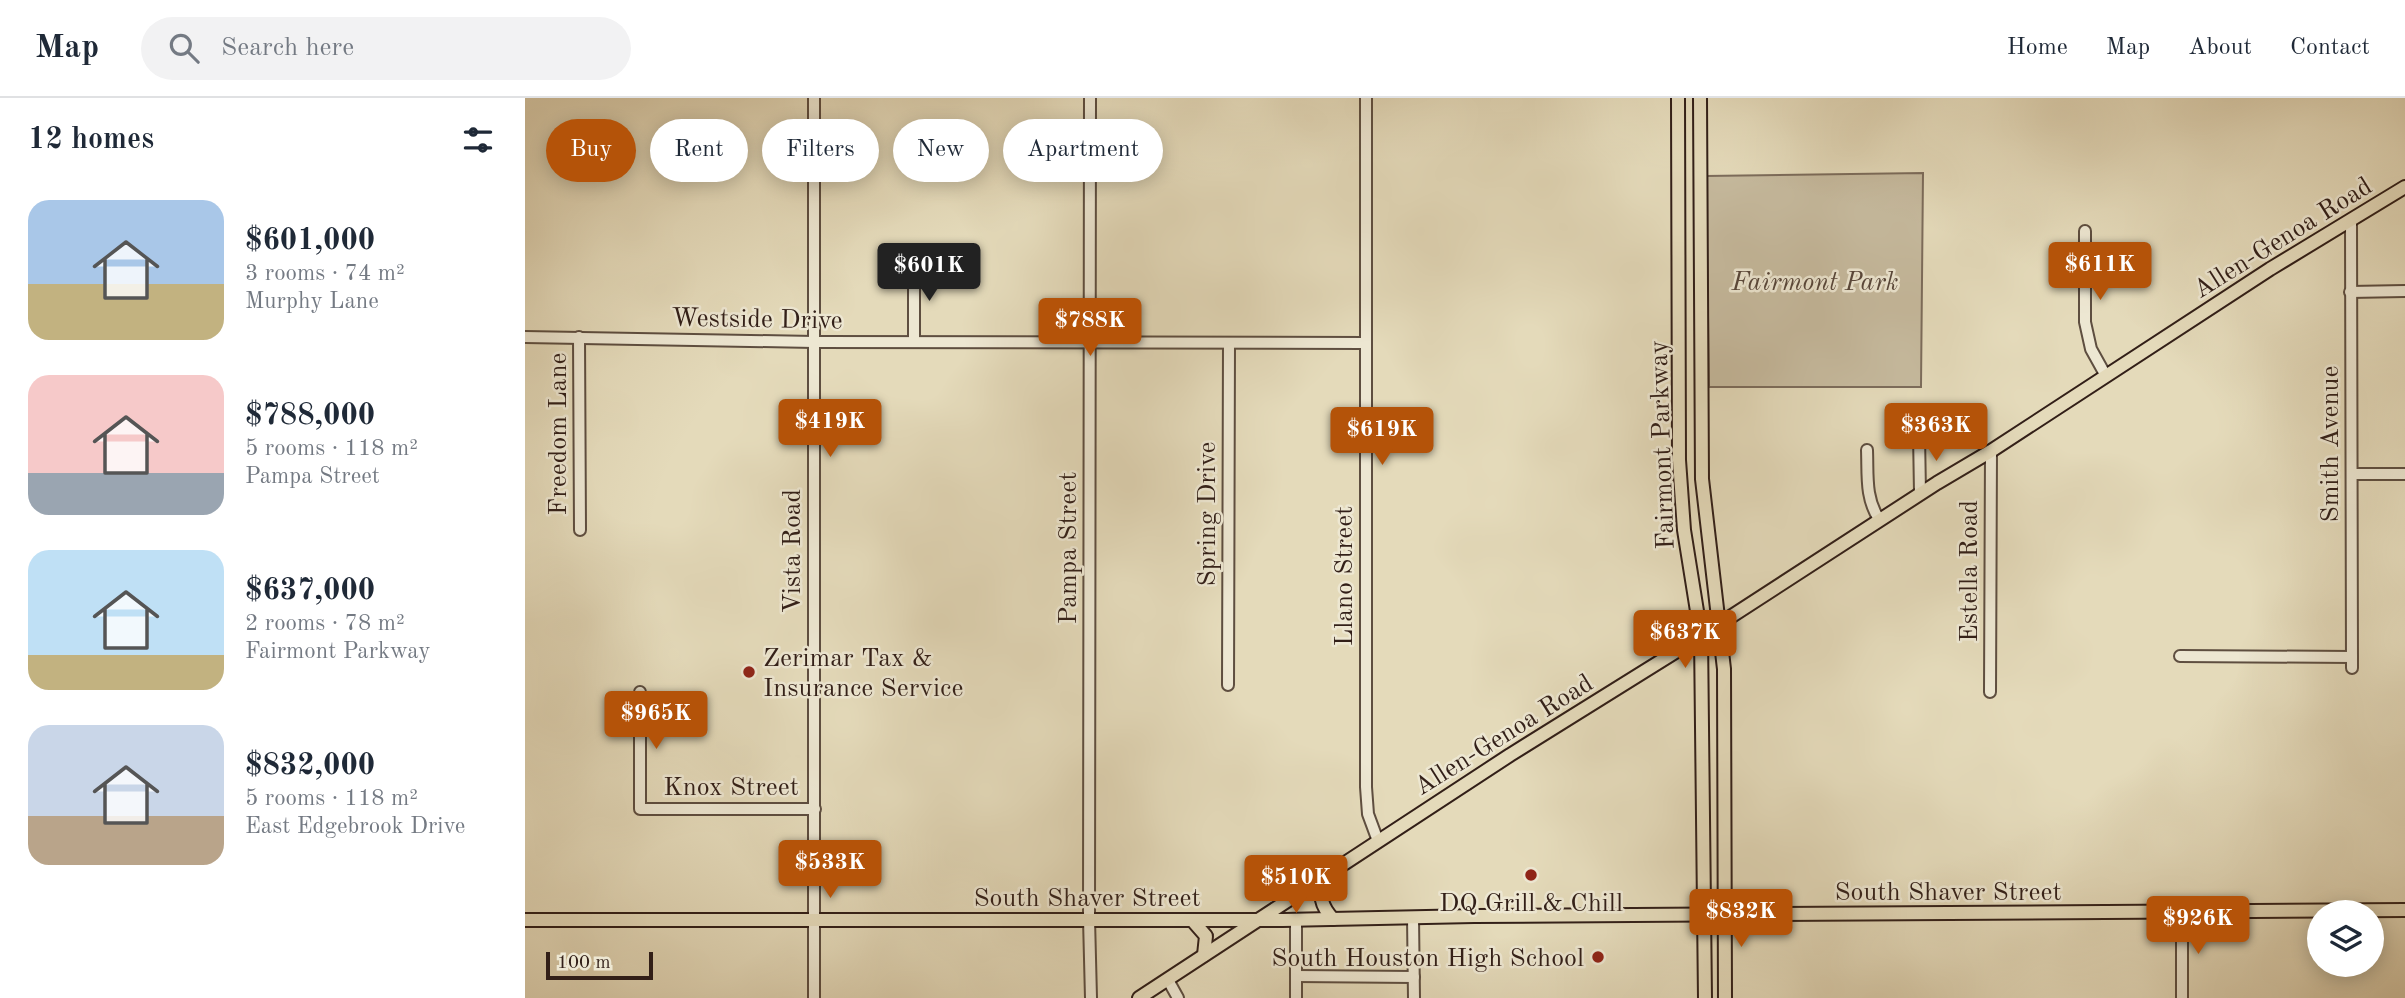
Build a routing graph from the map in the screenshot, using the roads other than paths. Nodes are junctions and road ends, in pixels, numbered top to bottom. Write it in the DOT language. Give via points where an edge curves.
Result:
graph roads {
  1 [pos="814,98"];
  2 [pos="1090,98"];
  3 [pos="1366,98"];
  4 [pos="1678,98"];
  5 [pos="1700,98"];
  6 [pos="1678,163"];
  7 [pos="1700,163"];
  8 [pos="2405,187"];
  9 [pos="2351,220"];
  10 [pos="2085,231"];
  11 [pos="921,258"];
  12 [pos="1679,289"];
  13 [pos="1701,289"];
  14 [pos="2405,291"];
  15 [pos="2350,292"];
  16 [pos="525,337"];
  17 [pos="579,337"];
  18 [pos="814,342"];
  19 [pos="913,342"];
  20 [pos="1090,343"];
  21 [pos="1229,343"];
  22 [pos="1366,343"];
  23 [pos="2106,376"];
  24 [pos="1919,434"];
  25 [pos="1867,450"];
  26 [pos="1991,451"];
  27 [pos="2352,474"];
  28 [pos="2405,474"];
  29 [pos="1920,493"];
  30 [pos="1681,510"];
  31 [pos="1879,519"];
  32 [pos="1706,520"];
  33 [pos="580,530"];
  34 [pos="1719,623"];
  35 [pos="1701,636"];
  36 [pos="2180,656"];
  37 [pos="1229,685"];
  38 [pos="640,692"];
  39 [pos="1990,692"];
  40 [pos="1725,747"];
  41 [pos="1702,748"];
  42 [pos="815,809"];
  43 [pos="1378,841"];
  44 [pos="1323,878"];
  45 [pos="2405,910"];
  46 [pos="2182,913"];
  47 [pos="1705,914"];
  48 [pos="1724,914"];
  49 [pos="1413,917"];
  50 [pos="1261,918"];
  51 [pos="1089,919"];
  52 [pos="1296,919"];
  53 [pos="1333,919"];
  54 [pos="525,920"];
  55 [pos="814,920"];
  56 [pos="1192,920"];
  57 [pos="1204,955"];
  58 [pos="1296,976"];
  59 [pos="1414,977"];
  60 [pos="1168,980"];
  61 [pos="1705,992"];
  62 [pos="814,998"];
  63 [pos="1091,998"];
  64 [pos="1139,998"];
  65 [pos="1178,998"];
  66 [pos="1296,998"];
  67 [pos="1413,998"];
  68 [pos="1723,998"];
  69 [pos="2182,998"];
  1 -- 18 [label="street, Vista Road"];
  2 -- 20 [label="street, Pampa Street"];
  3 -- 22 [label="street, Llano Street"];
  4 -- 6 [label="main road, Fairmont Parkway"];
  5 -- 7 [label="main road, Fairmont Parkway"];
  6 -- 7 [label="main road"];
  6 -- 12 [label="main road, Fairmont Parkway"];
  7 -- 13 [label="main road, Fairmont Parkway"];
  8 -- 9 [label="main road, Allen-Genoa Road"];
  9 -- 15 [label="street, Smith Avenue"];
  9 -- 23 [label="main road, Allen-Genoa Road"];
  10 -- 23 [label="street" via="2086,329"];
  11 -- 19 [label="street" via="913,276"];
  12 -- 13 [label="main road"];
  12 -- 30 [label="main road, Fairmont Parkway"];
  13 -- 32 [label="main road, Fairmont Parkway"];
  14 -- 15 [label="street"];
  15 -- 27 [label="street, Smith Avenue"];
  16 -- 17 [label="street, Westside Drive"];
  17 -- 18 [label="street, Westside Drive"];
  17 -- 33 [label="street, Freedom Lane"];
  18 -- 19 [label="street, Westside Drive"];
  18 -- 42 [label="street, Vista Road"];
  19 -- 20 [label="street, Westside Drive"];
  20 -- 21 [label="street, Westside Drive"];
  20 -- 51 [label="street, Pampa Street"];
  21 -- 22 [label="street, Westside Drive"];
  21 -- 37 [label="street, Spring Drive"];
  22 -- 43 [label="street, Llano Street" via="1366,787 1368,814"];
  23 -- 26 [label="main road, Allen-Genoa Road"];
  24 -- 29 [label="street"];
  25 -- 31 [label="street" via="1868,494"];
  26 -- 29 [label="main road, Allen-Genoa Road"];
  26 -- 39 [label="street, Estella Road"];
  27 -- 28 [label="street"];
  27 -- 36 [label="street, Smith Avenue" via="2352,663"];
  29 -- 31 [label="main road, Allen-Genoa Road"];
  30 -- 32 [label="main road" via="1693,520"];
  30 -- 35 [label="main road, Fairmont Parkway"];
  31 -- 34 [label="main road, Allen-Genoa Road"];
  32 -- 34 [label="main road, Fairmont Parkway"];
  34 -- 35 [label="main road, Allen-Genoa Road"];
  34 -- 40 [label="main road, Fairmont Parkway"];
  35 -- 41 [label="main road, Fairmont Parkway"];
  35 -- 43 [label="main road, Allen-Genoa Road"];
  38 -- 42 [label="street, Knox Street" via="640,809"];
  40 -- 41 [label="main road"];
  40 -- 48 [label="main road, Fairmont Parkway"];
  41 -- 47 [label="main road, Fairmont Parkway"];
  42 -- 55 [label="street, Vista Road"];
  43 -- 44 [label="main road, Allen-Genoa Road"];
  44 -- 50 [label="main road, Allen-Genoa Road"];
  44 -- 53 [label="main road" via="1320,901"];
  45 -- 46 [label="main road, South Shaver Street"];
  46 -- 48 [label="main road, South Shaver Street"];
  46 -- 69 [label="street"];
  47 -- 48 [label="main road, South Shaver Street"];
  47 -- 49 [label="main road, South Shaver Street"];
  47 -- 61 [label="main road, Fairmont Parkway"];
  48 -- 68 [label="main road, Fairmont Parkway"];
  49 -- 53 [label="main road, South Shaver Street"];
  49 -- 59 [label="street"];
  50 -- 52 [label="main road, South Shaver Street"];
  50 -- 56 [label="main road, South Shaver Street"];
  50 -- 57 [label="main road, Allen-Genoa Road"];
  51 -- 55 [label="main road, South Shaver Street"];
  51 -- 56 [label="main road, South Shaver Street"];
  51 -- 63 [label="street, Pampa Street"];
  52 -- 53 [label="main road, South Shaver Street"];
  52 -- 58 [label="street"];
  54 -- 55 [label="main road, South Shaver Street"];
  55 -- 62 [label="street, Vista Road"];
  56 -- 57 [label="main road" via="1206,936"];
  57 -- 60 [label="main road, Allen-Genoa Road"];
  58 -- 59 [label="street"];
  58 -- 66 [label="street"];
  59 -- 67 [label="street"];
  60 -- 64 [label="main road, Allen-Genoa Road"];
  60 -- 65 [label="street"];
  61 -- 68 [label="main road" via="1713,988"];
}
